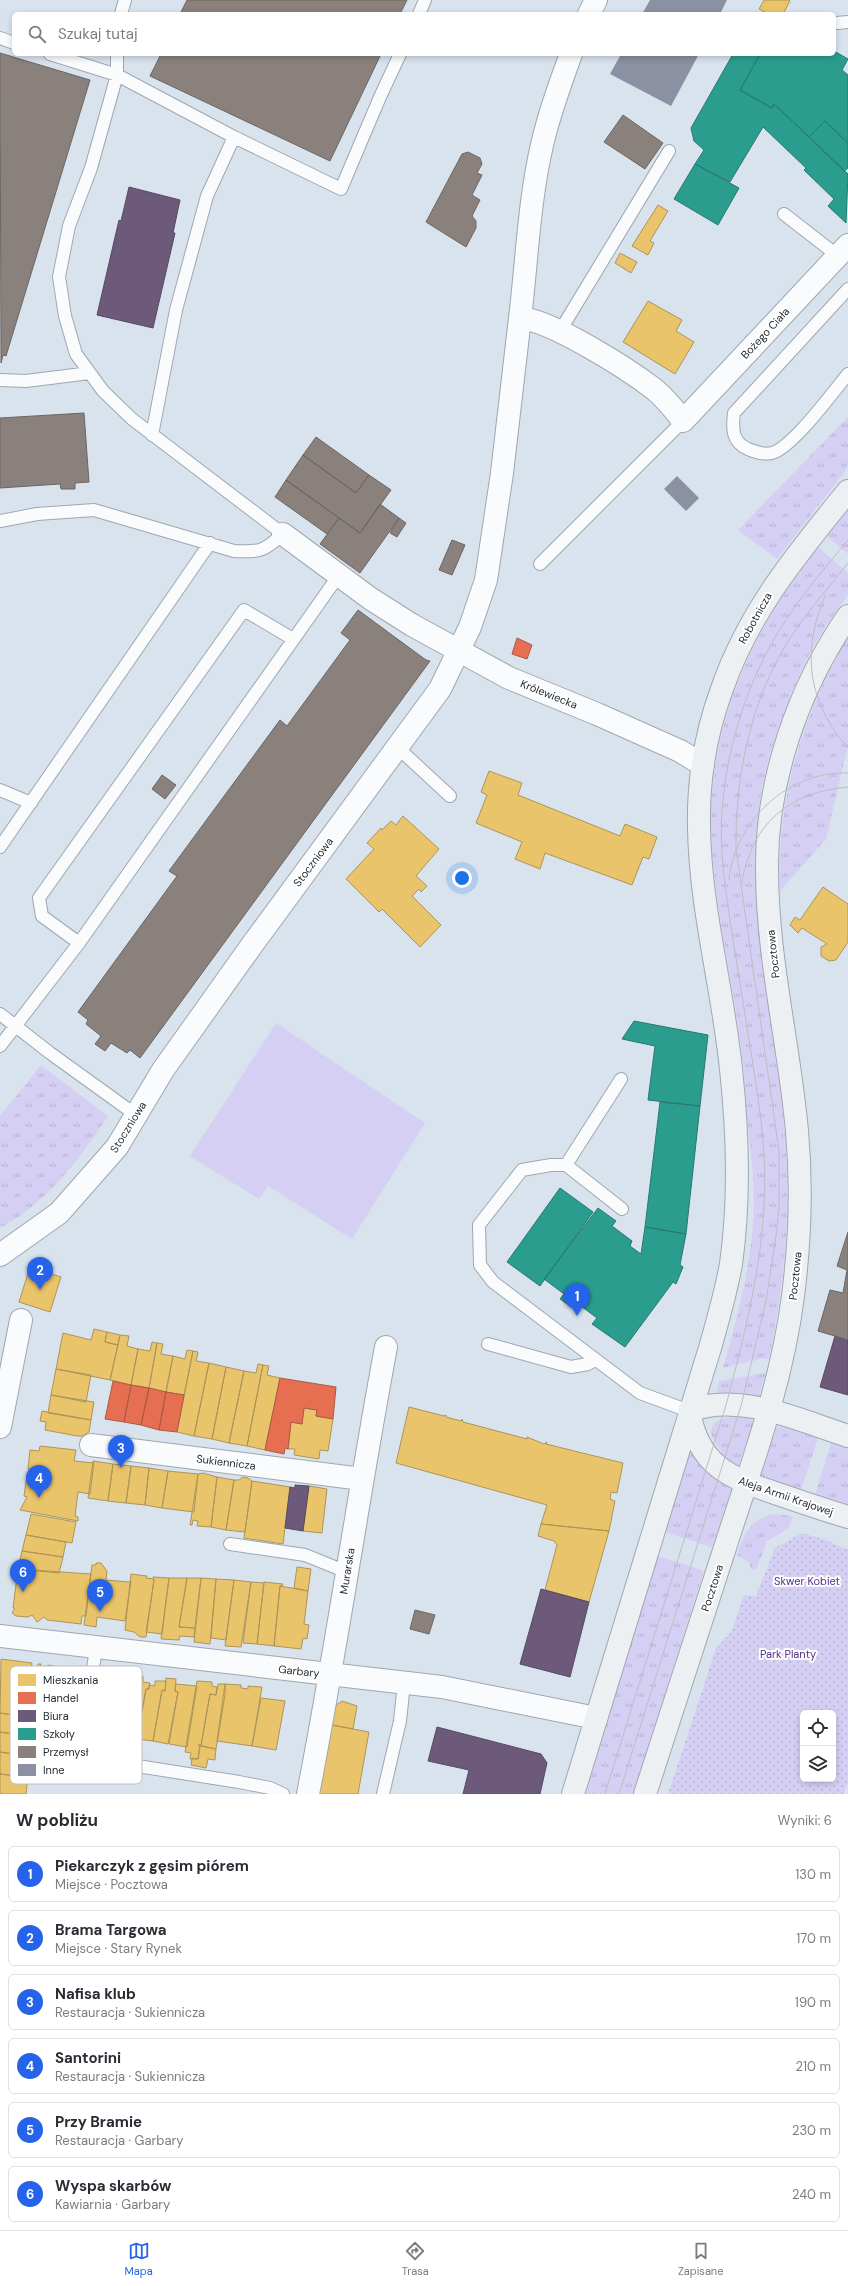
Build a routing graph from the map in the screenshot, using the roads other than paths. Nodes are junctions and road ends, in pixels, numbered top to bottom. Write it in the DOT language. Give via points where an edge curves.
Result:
graph roads {
  1 [pos="125,0"];
  2 [pos="426,0"];
  3 [pos="596,0"];
  4 [pos="122,12"];
  5 [pos="420,12"];
  6 [pos="590,12"];
  7 [pos="0,38"];
  8 [pos="12,42"];
  9 [pos="56,56"];
  10 [pos="117,56"];
  11 [pos="399,56"];
  12 [pos="570,56"];
  13 [pos="117,75"];
  14 [pos="234,137"];
  15 [pos="669,151"];
  16 [pos="784,214"];
  17 [pos="843,250"];
  18 [pos="848,289"];
  19 [pos="523,318"];
  20 [pos="560,331"];
  21 [pos="90,373"];
  22 [pos="848,374"];
  23 [pos="0,380"];
  24 [pos="683,420"];
  25 [pos="152,435"];
  26 [pos="848,491"];
  27 [pos="0,521"];
  28 [pos="283,534"];
  29 [pos="210,543"];
  30 [pos="540,564"];
  31 [pos="339,575"];
  32 [pos="848,616"];
  33 [pos="294,639"];
  34 [pos="460,651"];
  35 [pos="398,748"];
  36 [pos="703,765"];
  37 [pos="0,790"];
  38 [pos="450,796"];
  39 [pos="31,802"];
  40 [pos="0,847"];
  41 [pos="79,943"];
  42 [pos="0,1014"];
  43 [pos="15,1025"];
  44 [pos="0,1046"];
  45 [pos="621,1079"];
  46 [pos="136,1115"];
  47 [pos="566,1165"];
  48 [pos="622,1209"];
  49 [pos="0,1255"];
  50 [pos="21,1320"];
  51 [pos="488,1344"];
  52 [pos="386,1347"];
  53 [pos="594,1360"];
  54 [pos="689,1410"];
  55 [pos="770,1410"];
  56 [pos="0,1427"];
  57 [pos="848,1436"];
  58 [pos="91,1445"];
  59 [pos="362,1479"];
  60 [pos="746,1484"];
  61 [pos="848,1517"];
  62 [pos="230,1544"];
  63 [pos="347,1572"];
  64 [pos="0,1636"];
  65 [pos="96,1648"];
  66 [pos="93,1666"];
  67 [pos="331,1674"];
  68 [pos="404,1683"];
  69 [pos="596,1718"];
  70 [pos="142,1767"];
  71 [pos="282,1794"];
  72 [pos="308,1794"];
  73 [pos="383,1794"];
  74 [pos="573,1794"];
  75 [pos="645,1794"];
  1 -- 4 [label="lane"];
  2 -- 5 [label="lane"];
  3 -- 6 [label="street"];
  7 -- 8 [label="lane"];
  9 -- 13 [label="lane"];
  10 -- 13 [label="lane"];
  11 -- 14 [label="lane" via="342,189"];
  12 -- 19 [label="street, Stoczniowa" via="552,109 535,182"];
  13 -- 14 [label="lane"];
  13 -- 21 [label="lane" via="91,168 69,226 59,278 65,316 76,354"];
  14 -- 25 [label="lane" via="207,196 176,310"];
  15 -- 20 [label="lane"];
  16 -- 17 [label="lane"];
  17 -- 24 [label="street, Bożego Ciała"];
  18 -- 22 [label="lane" via="734,413 732,431 736,441 760,454 772,453 793,439"];
  19 -- 20 [label="street" via="549,325"];
  19 -- 34 [label="street, Stoczniowa" via="486,580"];
  20 -- 24 [label="street" via="653,388"];
  21 -- 23 [label="lane" via="26,381"];
  21 -- 25 [label="lane" via="103,391"];
  24 -- 30 [label="lane"];
  25 -- 28 [label="lane"];
  26 -- 36 [label="main road, Robotnicza" via="780,576 742,640 722,689"];
  27 -- 29 [label="lane" via="36,514 94,510"];
  28 -- 29 [label="lane" via="266,549 254,552 234,550"];
  28 -- 31 [label="street"];
  29 -- 39 [label="lane"];
  31 -- 33 [label="lane"];
  31 -- 34 [label="street" via="412,625"];
  32 -- 55 [label="main road, Pocztowa" via="812,677 788,740 777,783 769,835 767,886 773,967 796,1123 800,1188 793,1294"];
  33 -- 41 [label="lane"];
  33 -- 41 [label="lane" via="244,610 39,898 42,916"];
  34 -- 35 [label="street, Stoczniowa" via="440,689"];
  34 -- 36 [label="street, Królewiecka" via="509,678 641,734"];
  35 -- 38 [label="lane"];
  35 -- 46 [label="street, Stoczniowa" via="252,945 163,1070"];
  36 -- 54 [label="main road" via="699,820 700,853 731,1070 737,1155 737,1202 735,1234 724,1299"];
  37 -- 39 [label="lane"];
  39 -- 40 [label="lane"];
  41 -- 43 [label="lane"];
  42 -- 43 [label="lane"];
  43 -- 44 [label="lane"];
  43 -- 46 [label="lane"];
  45 -- 47 [label="lane"];
  46 -- 49 [label="street, Stoczniowa" via="117,1147 59,1213"];
  47 -- 48 [label="lane"];
  47 -- 53 [label="lane" via="522,1170 479,1225 480,1265 493,1282"];
  50 -- 56 [label="street"];
  51 -- 53 [label="lane" via="571,1367 588,1364"];
  52 -- 59 [label="street, Murarska"];
  53 -- 54 [label="lane" via="640,1393"];
  54 -- 55 [label="main road" via="700,1406 726,1405"];
  54 -- 60 [label="main road, Aleja Armii Krajowej" via="692,1429 710,1458 720,1470"];
  54 -- 69 [label="main road"];
  55 -- 57 [label="main road"];
  55 -- 60 [label="main road, Pocztowa"];
  58 -- 59 [label="street, Sukiennicza"];
  59 -- 63 [label="street, Murarska"];
  60 -- 61 [label="main road, Aleja Armii Krajowej"];
  60 -- 75 [label="main road, Pocztowa"];
  62 -- 63 [label="lane" via="305,1554"];
  63 -- 67 [label="street, Murarska"];
  64 -- 65 [label="street, Garbary"];
  65 -- 66 [label="lane"];
  65 -- 67 [label="street, Garbary"];
  67 -- 68 [label="street, Garbary"];
  67 -- 72 [label="street, Murarska"];
  68 -- 69 [label="street, Garbary" via="442,1687"];
  68 -- 73 [label="lane" via="400,1721"];
  69 -- 74 [label="main road"];
  70 -- 71 [label="lane" via="270,1788"];
}
